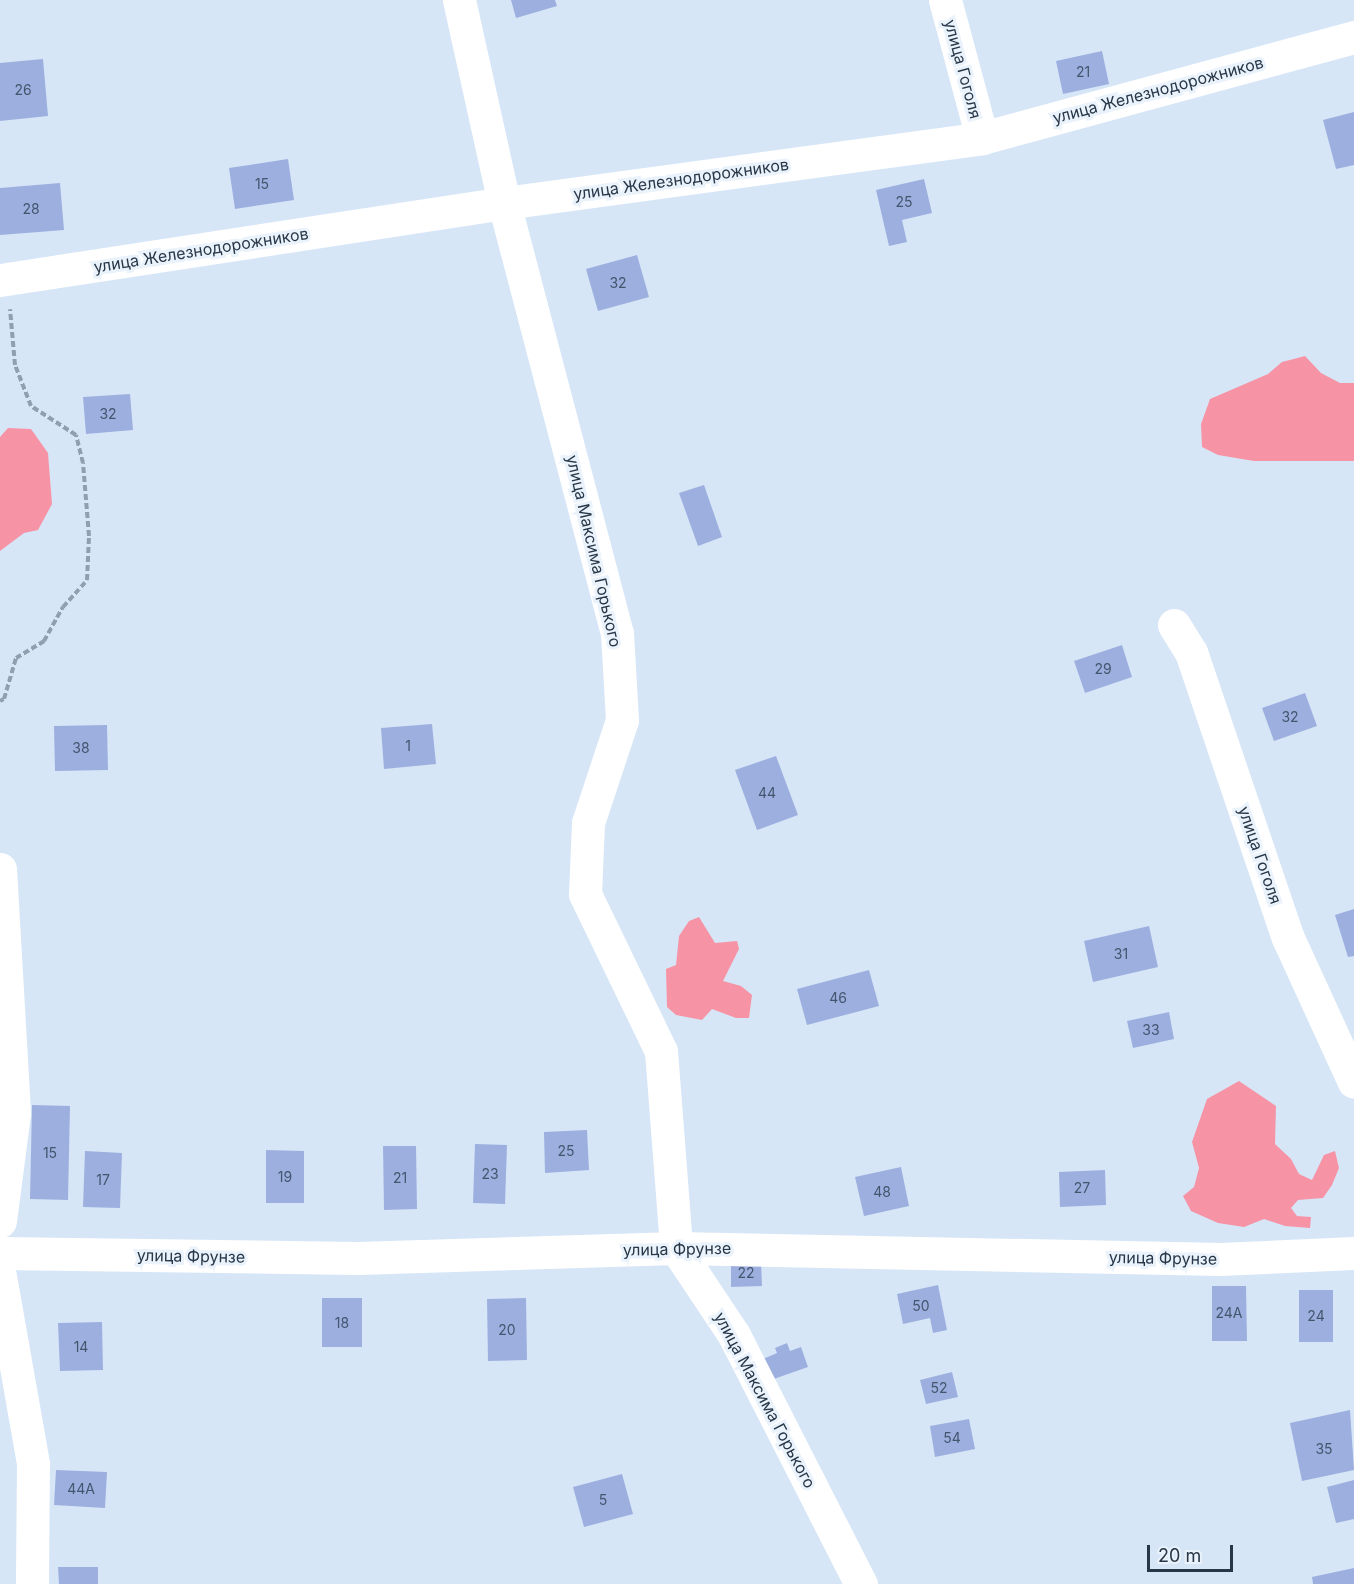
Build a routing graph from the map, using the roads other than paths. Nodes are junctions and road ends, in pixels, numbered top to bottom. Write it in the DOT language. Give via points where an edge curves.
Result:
graph roads {
  1 [pos="459,0"];
  2 [pos="945,0"];
  3 [pos="1354,37"];
  4 [pos="982,138"];
  5 [pos="504,204"];
  6 [pos="3,279"];
  7 [pos="1174,625"];
  8 [pos="0,869"];
  9 [pos="1354,1082"];
  10 [pos="0,1221"];
  11 [pos="676,1248"];
  12 [pos="0,1253"];
  13 [pos="1354,1253"];
  14 [pos="0,1276"];
  15 [pos="32,1584"];
  16 [pos="861,1584"];
  1 -- 5 [label="street, улица Максима Горького"];
  2 -- 4 [label="street, улица Гоголя"];
  3 -- 4 [label="street, улица Железнодорожников"];
  4 -- 5 [label="street, улица Железнодорожников"];
  5 -- 6 [label="street, улица Железнодорожников"];
  5 -- 11 [label="street, улица Максима Горького" via="617,633 622,720 588,822 585,894 661,1051"];
  7 -- 9 [label="street, улица Гоголя" via="1191,652 1288,938"];
  8 -- 10 [label="street" via="14,1113"];
  11 -- 12 [label="street, улица Фрунзе" via="358,1258"];
  11 -- 13 [label="street, улица Фрунзе" via="1221,1259"];
  11 -- 16 [label="street, улица Максима Горького" via="734,1335"];
  14 -- 15 [label="street" via="33,1464"];
}
